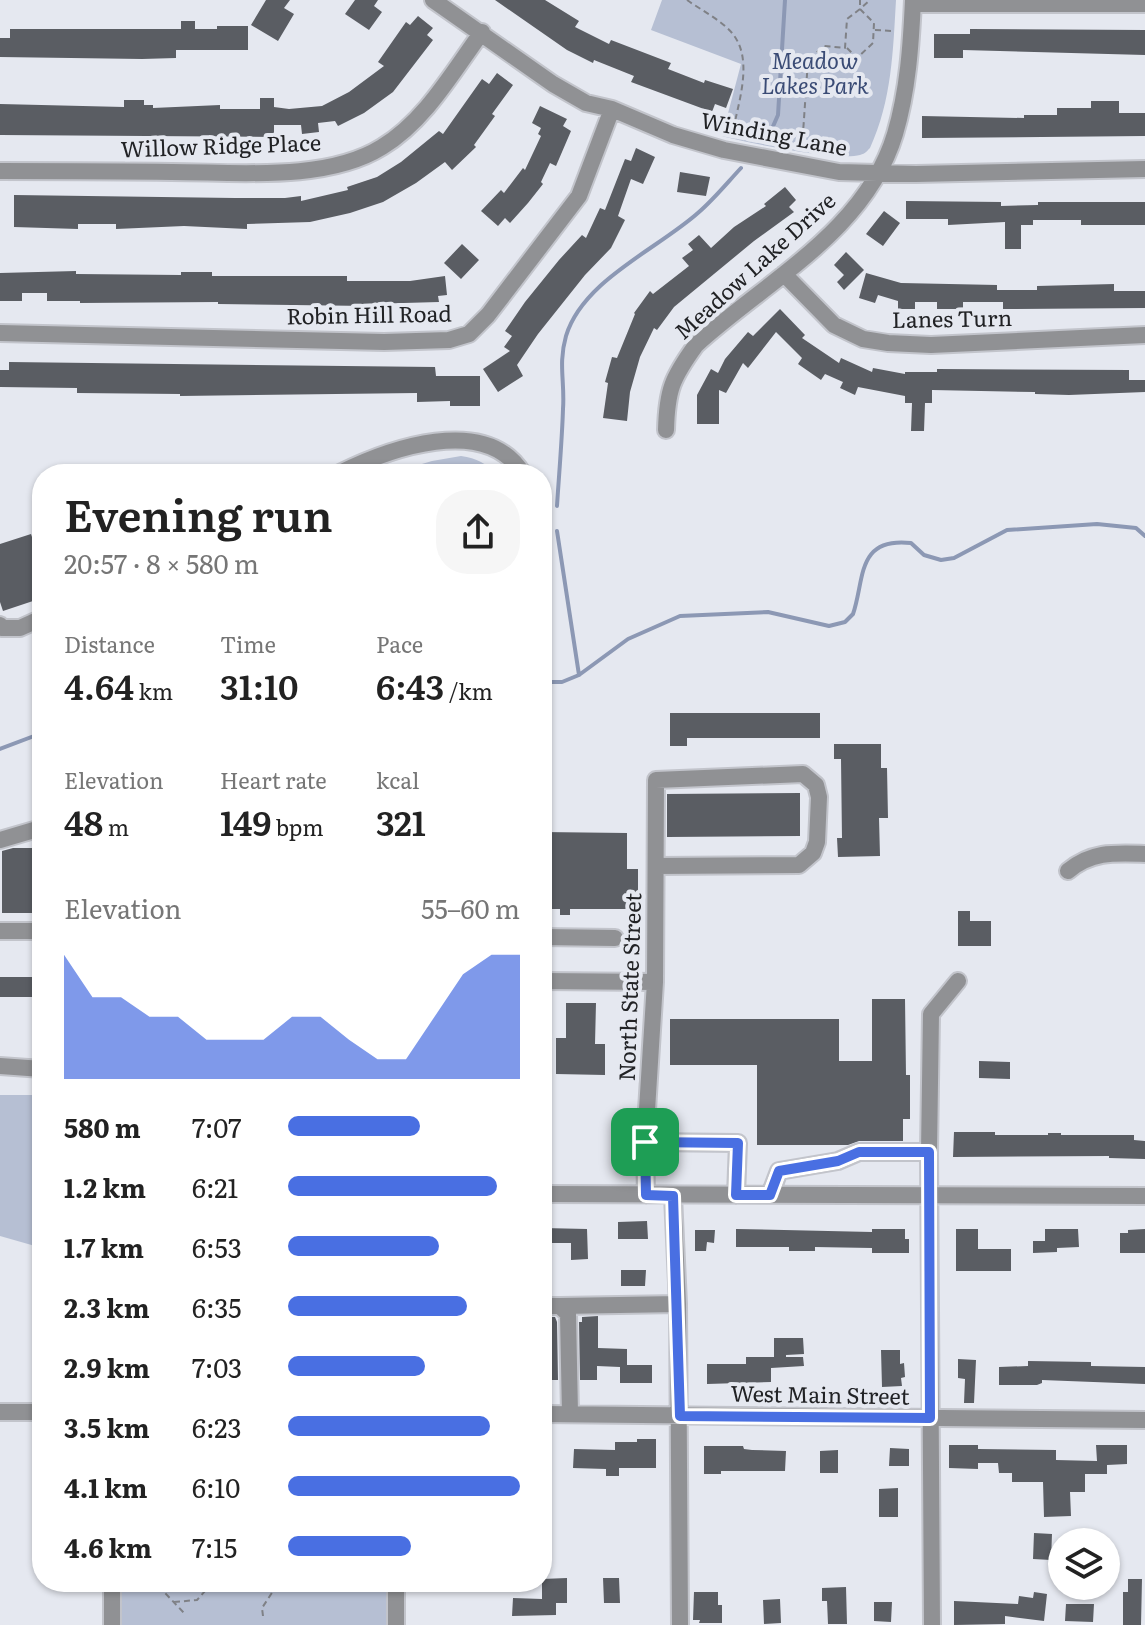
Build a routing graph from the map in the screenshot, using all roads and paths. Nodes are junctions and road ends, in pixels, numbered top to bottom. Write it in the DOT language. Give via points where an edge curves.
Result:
graph roads {
  1 [pos="433,0"];
  2 [pos="687,0"];
  3 [pos="860,0"];
  4 [pos="870,0"];
  5 [pos="913,2"];
  6 [pos="1145,4"];
  7 [pos="860,9"];
  8 [pos="874,30"];
  9 [pos="893,31"];
  10 [pos="482,32"];
  11 [pos="845,48"];
  12 [pos="612,109"];
  13 [pos="732,138"];
  14 [pos="802,149"];
  15 [pos="1145,169"];
  16 [pos="0,171"];
  17 [pos="877,174"];
  18 [pos="784,274"];
  19 [pos="0,333"];
  20 [pos="1145,335"];
  21 [pos="666,430"];
  22 [pos="362,464"];
  23 [pos="515,464"];
  24 [pos="32,623"];
  25 [pos="0,625"];
  26 [pos="32,831"];
  27 [pos="0,840"];
  28 [pos="1145,854"];
  29 [pos="656,866"];
  30 [pos="1068,871"];
  31 [pos="0,931"];
  32 [pos="32,931"];
  33 [pos="552,937"];
  34 [pos="615,938"];
  35 [pos="552,981"];
  36 [pos="958,981"];
  37 [pos="655,982"];
  38 [pos="0,1064"];
  39 [pos="32,1068"];
  40 [pos="645,1142"];
  41 [pos="929,1152"];
  42 [pos="552,1194"];
  43 [pos="929,1194"];
  44 [pos="646,1195"];
  45 [pos="736,1195"];
  46 [pos="770,1195"];
  47 [pos="673,1196"];
  48 [pos="1145,1196"];
  49 [pos="678,1304"];
  50 [pos="552,1306"];
  51 [pos="560,1306"];
  52 [pos="0,1412"];
  53 [pos="32,1412"];
  54 [pos="552,1414"];
  55 [pos="570,1414"];
  56 [pos="680,1416"];
  57 [pos="930,1418"];
  58 [pos="1145,1420"];
  59 [pos="112,1592"];
  60 [pos="161,1592"];
  61 [pos="204,1592"];
  62 [pos="272,1592"];
  63 [pos="396,1592"];
  64 [pos="173,1602"];
  65 [pos="185,1614"];
  66 [pos="263,1616"];
  67 [pos="112,1625"];
  68 [pos="396,1625"];
  69 [pos="680,1625"];
  70 [pos="932,1625"];
  1 -- 10 [label="street, Winding Lane"];
  2 -- 13 [label="path" via="731,32 742,53"];
  3 -- 7 [label="path"];
  4 -- 7 [label="path"];
  5 -- 6 [label="street"];
  5 -- 17 [label="street, Meadow Lake Drive" via="907,83 894,136"];
  7 -- 8 [label="path"];
  7 -- 11 [label="path" via="847,19"];
  8 -- 9 [label="path"];
  8 -- 11 [label="path" via="873,43 857,58"];
  10 -- 12 [label="street, Winding Lane" via="553,84 586,103"];
  10 -- 16 [label="street, Willow Ridge Place" via="416,122 354,161 252,172"];
  11 -- 14 [label="path" via="824,46 808,60"];
  12 -- 17 [label="street, Winding Lane" via="724,150 830,171"];
  12 -- 19 [label="street, Robin Hill Road" via="579,196 469,334 449,340 384,342"];
  15 -- 17 [label="street, Winding Lane"];
  17 -- 18 [label="street, Meadow Lake Drive" via="831,233"];
  18 -- 20 [label="street, Lanes Turn" via="834,325 863,339 931,345"];
  18 -- 21 [label="street, Meadow Lake Drive" via="696,345 667,397"];
  22 -- 23 [label="street" via="393,451 452,440 490,445"];
  24 -- 25 [label="street" via="20,628"];
  26 -- 27 [label="street"];
  28 -- 30 [label="street" via="1096,854"];
  29 -- 29 [label="street, North State Street" via="656,780 803,774 816,785 817,842 799,865"];
  29 -- 37 [label="street, North State Street"];
  31 -- 32 [label="street"];
  33 -- 34 [label="street"];
  35 -- 37 [label="street"];
  36 -- 41 [label="street" via="931,1014"];
  37 -- 40 [label="street, North State Street"];
  38 -- 39 [label="street"];
  40 -- 44 [label="street, North State Street"];
  40 -- 45 [label="street" via="738,1143"];
  41 -- 43 [label="street"];
  41 -- 46 [label="street" via="859,1152 779,1171"];
  42 -- 44 [label="street"];
  43 -- 46 [label="street"];
  43 -- 48 [label="street"];
  43 -- 57 [label="street"];
  44 -- 47 [label="street"];
  45 -- 46 [label="street"];
  45 -- 47 [label="street"];
  47 -- 49 [label="street"];
  49 -- 51 [label="street"];
  49 -- 56 [label="street"];
  50 -- 51 [label="street"];
  51 -- 55 [label="street" via="568,1314"];
  52 -- 53 [label="street"];
  54 -- 55 [label="street, West Main Street"];
  55 -- 56 [label="street, West Main Street"];
  56 -- 57 [label="street, West Main Street"];
  56 -- 69 [label="street"];
  57 -- 58 [label="street, West Main Street"];
  57 -- 70 [label="street"];
  59 -- 67 [label="street"];
  60 -- 64 [label="path"];
  61 -- 64 [label="path" via="194,1602"];
  62 -- 66 [label="path"];
  63 -- 68 [label="street"];
  64 -- 65 [label="path"];
}
